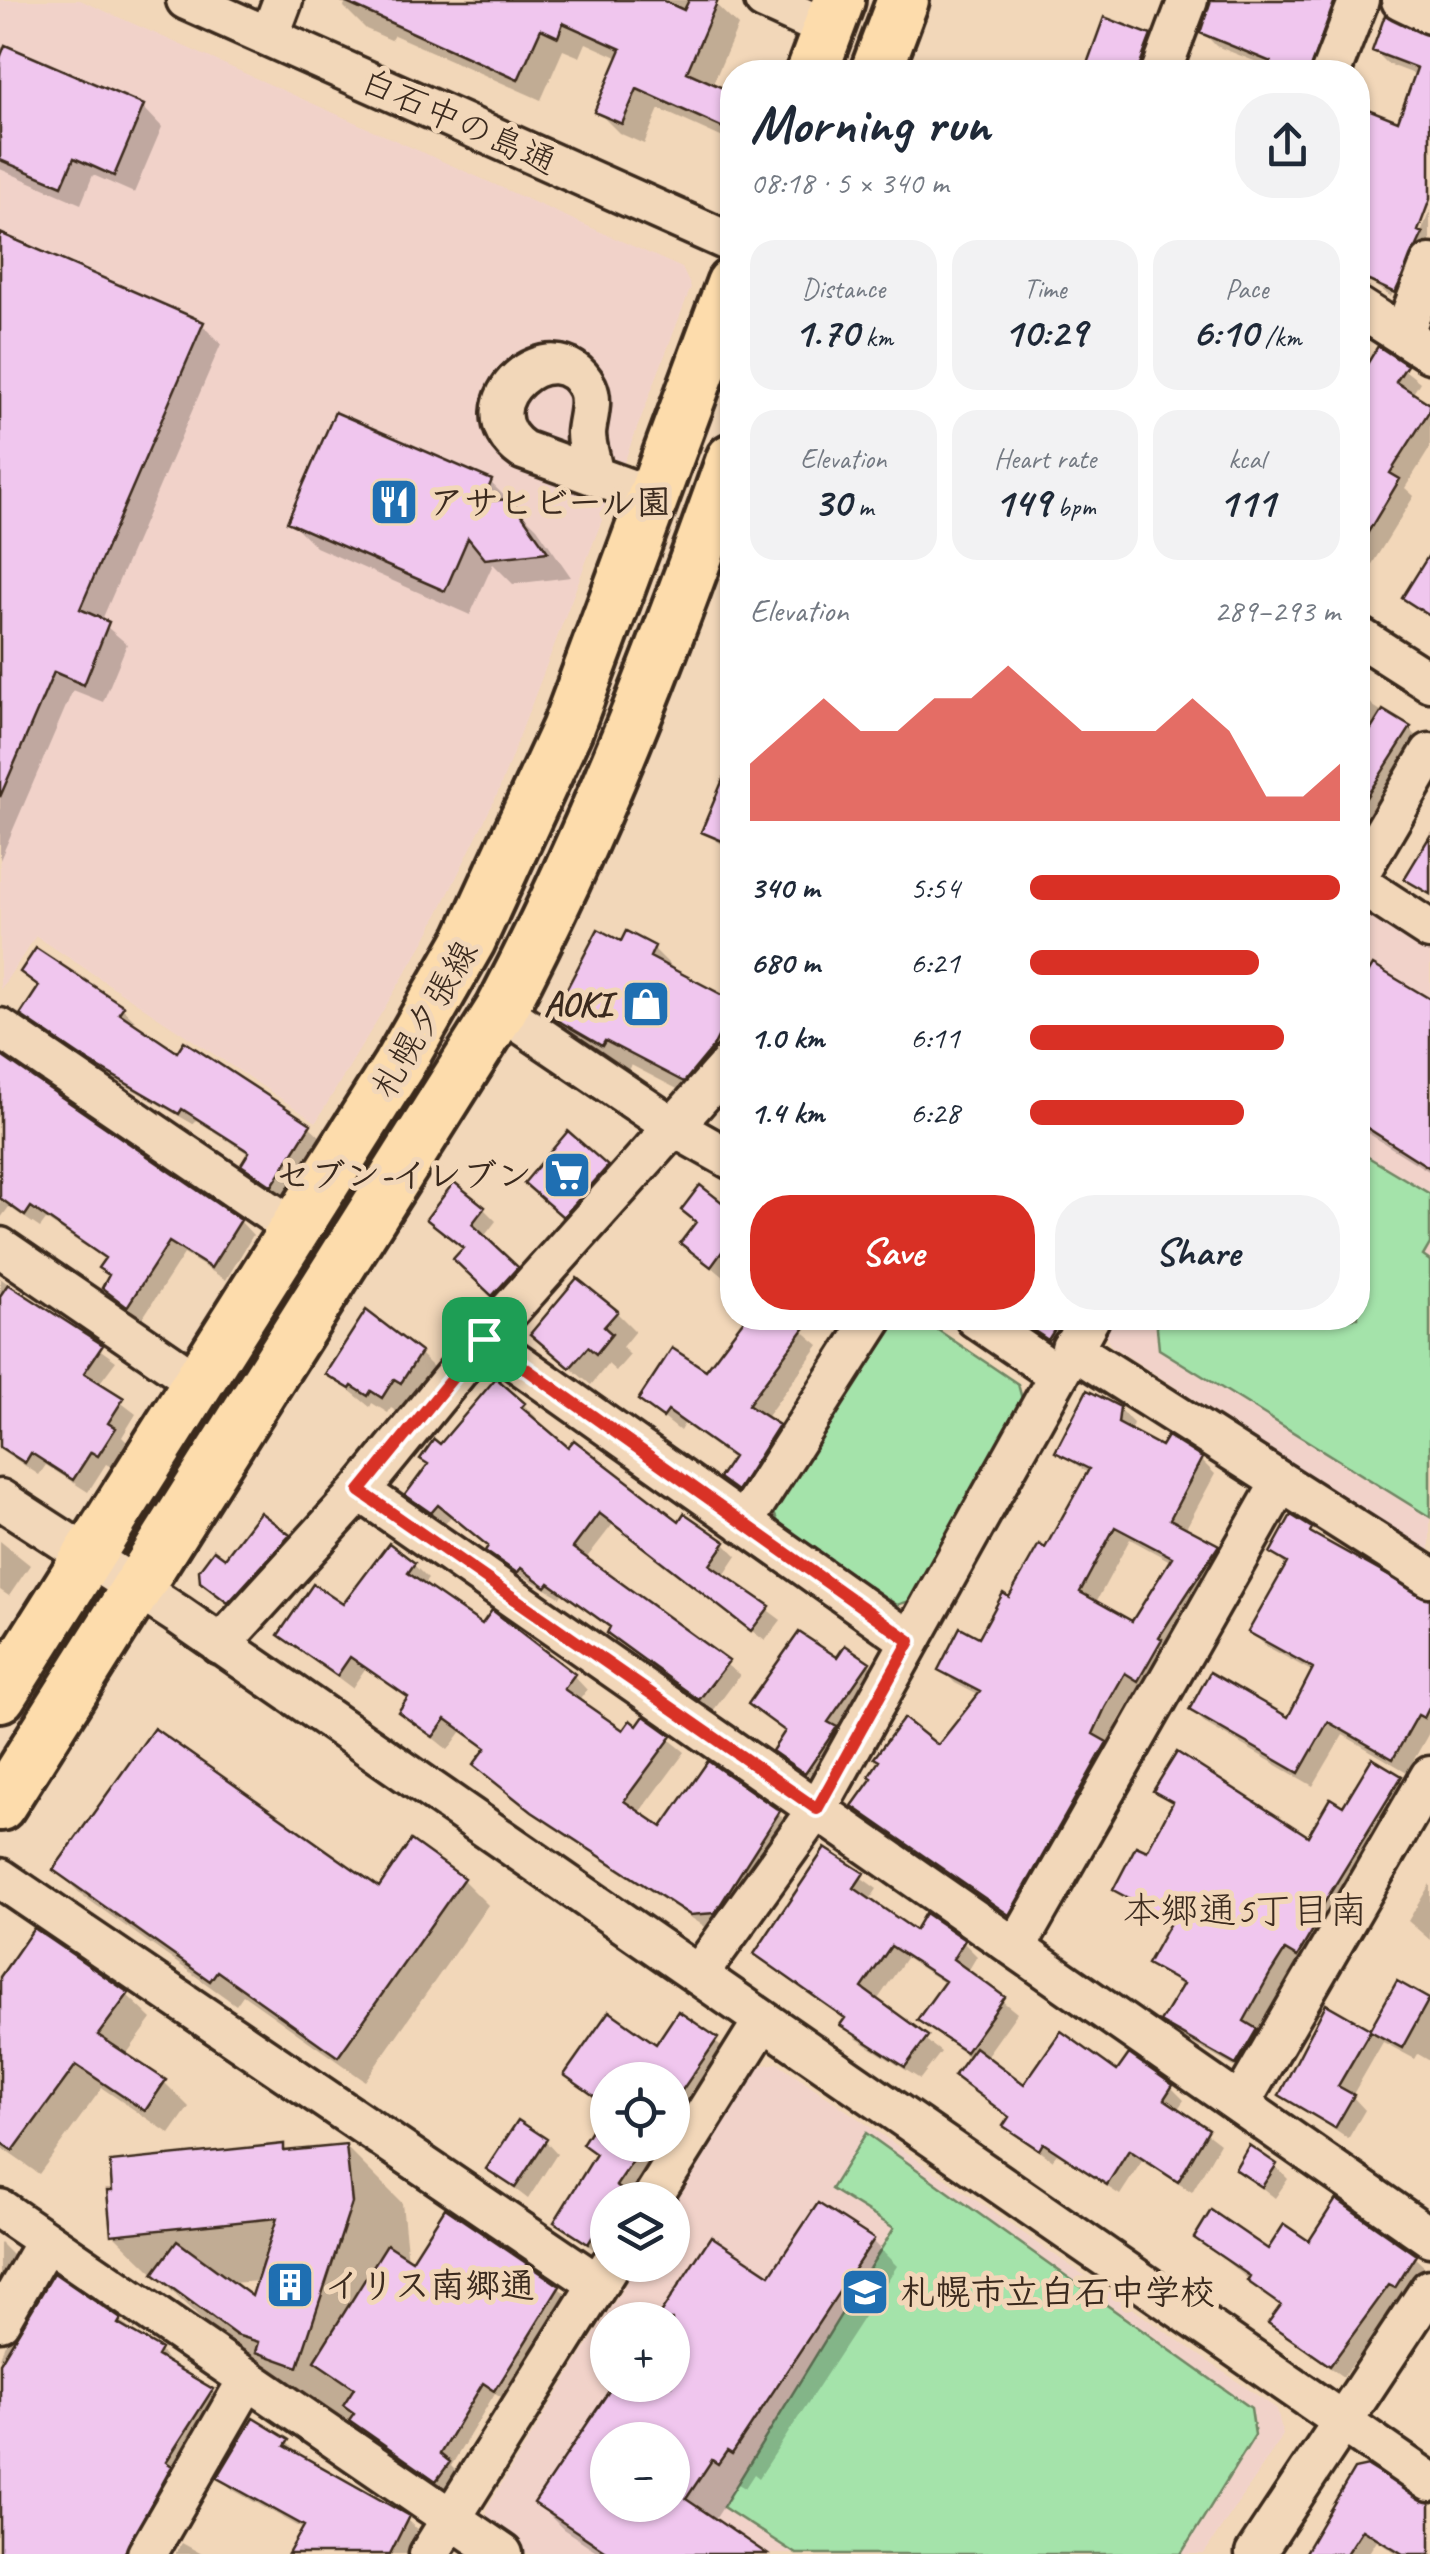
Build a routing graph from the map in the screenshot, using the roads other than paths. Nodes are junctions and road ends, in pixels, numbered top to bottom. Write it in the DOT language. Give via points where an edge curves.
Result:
graph roads {
  1 [pos="186,0"];
  2 [pos="283,0"];
  3 [pos="764,0"];
  4 [pos="903,0"];
  5 [pos="1188,0"];
  6 [pos="1359,0"];
  7 [pos="1402,0"];
  8 [pos="1430,14"];
  9 [pos="826,34"];
  10 [pos="269,37"];
  11 [pos="880,60"];
  12 [pos="1166,60"];
  13 [pos="1336,60"];
  14 [pos="720,238"];
  15 [pos="1430,264"];
  16 [pos="1370,315"];
  17 [pos="720,316"];
  18 [pos="1417,344"];
  19 [pos="593,472"];
  20 [pos="720,491"];
  21 [pos="653,497"];
  22 [pos="1370,644"];
  23 [pos="1430,682"];
  24 [pos="1430,753"];
  25 [pos="1370,859"];
  26 [pos="1370,888"];
  27 [pos="1430,930"];
  28 [pos="501,1010"];
  29 [pos="0,1028"];
  30 [pos="720,1075"];
  31 [pos="675,1128"];
  32 [pos="720,1153"];
  33 [pos="296,1229"];
  34 [pos="0,1248"];
  35 [pos="866,1330"];
  36 [pos="1017,1330"];
  37 [pos="484,1339"];
  38 [pos="1073,1346"];
  39 [pos="197,1382"];
  40 [pos="1281,1482"];
  41 [pos="360,1491"];
  42 [pos="0,1498"];
  43 [pos="744,1523"];
  44 [pos="90,1558"];
  45 [pos="1430,1577"];
  46 [pos="136,1589"];
  47 [pos="910,1641"];
  48 [pos="220,1645"];
  49 [pos="0,1696"];
  50 [pos="1430,1776"];
  51 [pos="0,1805"];
  52 [pos="817,1809"];
  53 [pos="0,1878"];
  54 [pos="1016,1948"];
  55 [pos="699,1974"];
  56 [pos="763,2022"];
  57 [pos="1240,2104"];
  58 [pos="661,2182"];
  59 [pos="0,2209"];
  60 [pos="1430,2237"];
  61 [pos="46,2240"];
  62 [pos="590,2265"];
  63 [pos="599,2282"];
  64 [pos="1430,2289"];
  65 [pos="0,2320"];
  66 [pos="248,2379"];
  67 [pos="1341,2422"];
  68 [pos="1430,2482"];
  69 [pos="452,2518"];
  70 [pos="147,2554"];
  71 [pos="429,2554"];
  72 [pos="504,2554"];
  73 [pos="1255,2554"];
  1 -- 10 [label="street, 白石中の島通"];
  2 -- 10 [label="street"];
  3 -- 9 [label="street"];
  4 -- 11 [label="main road"];
  5 -- 12 [label="street"];
  6 -- 13 [label="street"];
  7 -- 8 [label="street"];
  10 -- 14 [label="street, 白石中の島通"];
  15 -- 18 [label="street"];
  16 -- 18 [label="street"];
  17 -- 21 [label="main road, 札幌夕張線"];
  19 -- 21 [label="street"];
  20 -- 28 [label="main road, 札幌夕張線" via="622,756"];
  21 -- 33 [label="main road, 札幌夕張線" via="567,729 502,880"];
  22 -- 23 [label="street"];
  24 -- 25 [label="street"];
  26 -- 27 [label="street"];
  28 -- 31 [label="street"];
  28 -- 46 [label="main road, 札幌夕張線"];
  29 -- 33 [label="street"];
  30 -- 31 [label="street"];
  31 -- 32 [label="street"];
  31 -- 37 [label="street"];
  33 -- 39 [label="main road, 札幌夕張線"];
  34 -- 39 [label="street"];
  35 -- 43 [label="street"];
  36 -- 38 [label="street"];
  37 -- 41 [label="street"];
  37 -- 43 [label="street"];
  38 -- 40 [label="street"];
  38 -- 47 [label="street"];
  39 -- 44 [label="main road, 札幌夕張線"];
  40 -- 45 [label="street"];
  40 -- 54 [label="street"];
  41 -- 48 [label="street"];
  41 -- 52 [label="street"];
  42 -- 44 [label="street"];
  43 -- 47 [label="street"];
  44 -- 46 [label="street"];
  44 -- 49 [label="main road, 札幌夕張線"];
  46 -- 48 [label="street"];
  46 -- 51 [label="main road, 札幌夕張線"];
  47 -- 52 [label="street"];
  48 -- 55 [label="street"];
  50 -- 57 [label="street"];
  52 -- 54 [label="street"];
  52 -- 55 [label="street"];
  53 -- 62 [label="street"];
  54 -- 57 [label="street"];
  55 -- 56 [label="street"];
  56 -- 58 [label="street"];
  56 -- 67 [label="street"];
  57 -- 60 [label="street"];
  59 -- 61 [label="street"];
  61 -- 65 [label="street"];
  61 -- 66 [label="street"];
  63 -- 69 [label="street"];
  64 -- 67 [label="street"];
  66 -- 69 [label="street"];
  66 -- 70 [label="street"];
  67 -- 68 [label="street"];
  67 -- 73 [label="street"];
  69 -- 71 [label="street"];
  69 -- 72 [label="street"];
}
